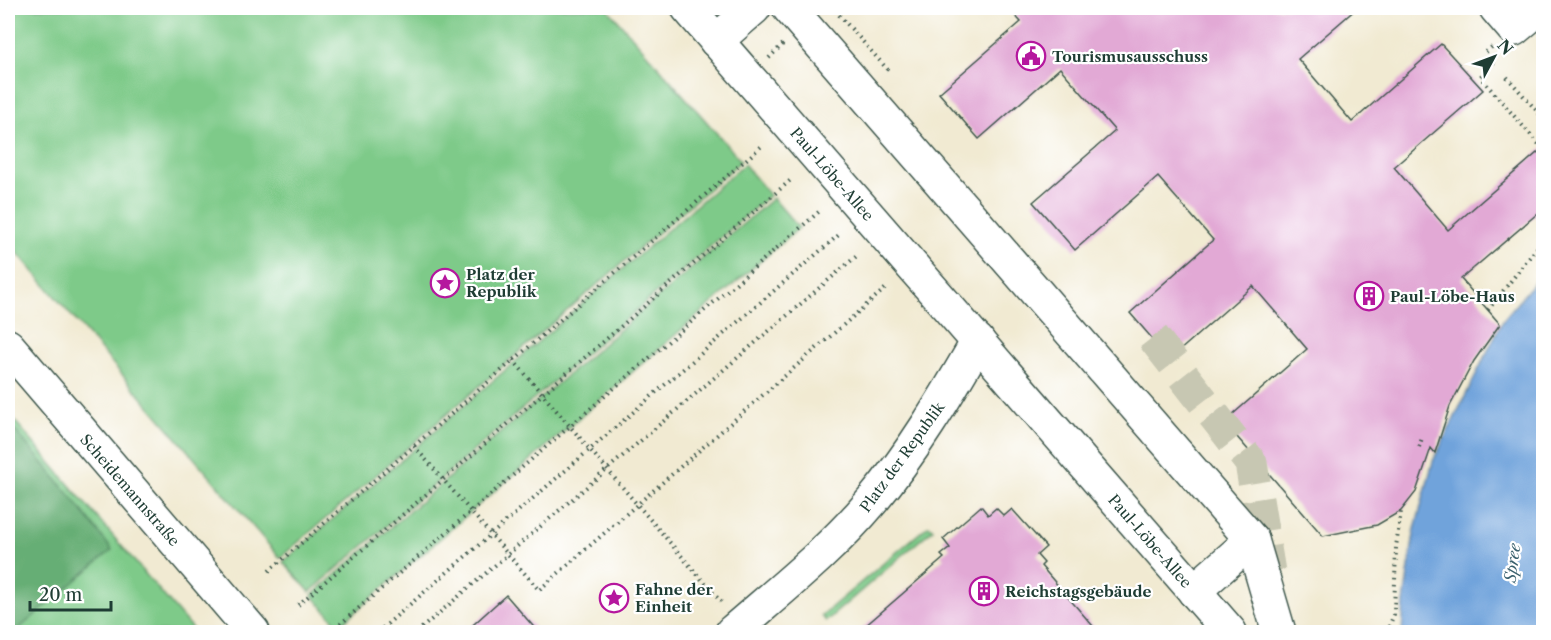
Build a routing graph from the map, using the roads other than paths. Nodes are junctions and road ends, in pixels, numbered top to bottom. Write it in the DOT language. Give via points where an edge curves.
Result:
graph roads {
  1 [pos="688,8"];
  2 [pos="754,8"];
  3 [pos="1496,8"];
  4 [pos="1539,8"];
  5 [pos="797,16"];
  6 [pos="716,41"];
  7 [pos="978,341"];
  8 [pos="8,346"];
  9 [pos="1252,540"];
  10 [pos="1194,591"];
  11 [pos="727,619"];
  12 [pos="253,633"];
  13 [pos="1230,633"];
  14 [pos="1279,633"];
  1 -- 6 [label="street, Paul-Löbe-Allee"];
  2 -- 6 [label="street"];
  3 -- 4 [label="street" via="1514,29"];
  5 -- 9 [label="street"];
  6 -- 7 [label="street, Paul-Löbe-Allee"];
  7 -- 10 [label="street, Paul-Löbe-Allee"];
  7 -- 11 [label="street, Platz der Republik" via="940,408 871,502 836,540"];
  8 -- 12 [label="street, Scheidemannstraße"];
  9 -- 10 [label="street, Paul-Löbe-Allee"];
  9 -- 14 [label="street"];
  10 -- 13 [label="street"];
}
